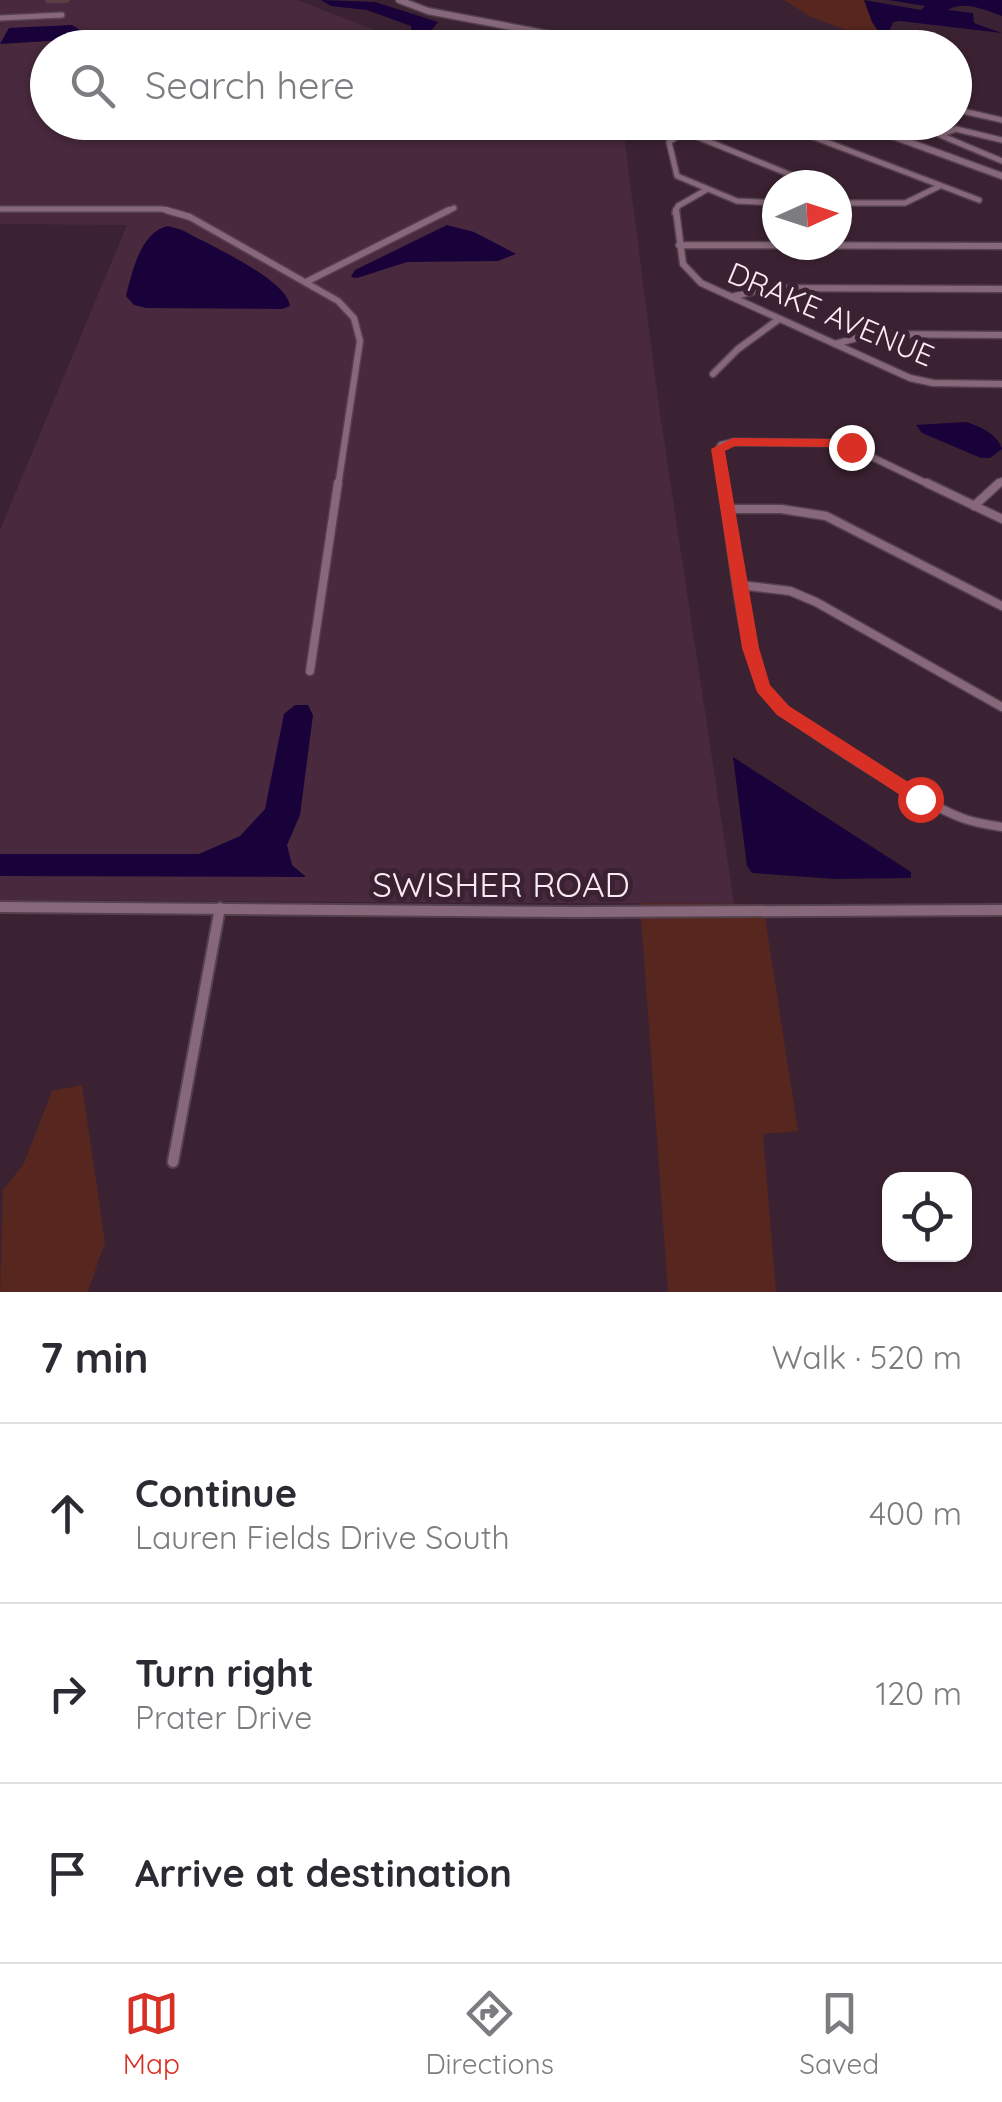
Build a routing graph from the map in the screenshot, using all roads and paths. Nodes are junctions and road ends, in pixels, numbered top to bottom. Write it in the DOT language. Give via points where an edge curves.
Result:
graph roads {
  1 [pos="399,0"];
  2 [pos="62,15"];
  3 [pos="0,18"];
  4 [pos="528,30"];
  5 [pos="972,113"];
  6 [pos="1002,120"];
  7 [pos="972,133"];
  8 [pos="673,140"];
  9 [pos="705,140"];
  10 [pos="821,140"];
  11 [pos="903,140"];
  12 [pos="946,140"];
  13 [pos="1002,140"];
  14 [pos="1002,161"];
  15 [pos="779,170"];
  16 [pos="1002,176"];
  17 [pos="940,186"];
  18 [pos="706,190"];
  19 [pos="979,200"];
  20 [pos="762,203"];
  21 [pos="852,203"];
  22 [pos="0,208"];
  23 [pos="454,208"];
  24 [pos="679,245"];
  25 [pos="1002,246"];
  26 [pos="308,281"];
  27 [pos="1002,290"];
  28 [pos="731,297"];
  29 [pos="779,319"];
  30 [pos="1002,335"];
  31 [pos="835,344"];
  32 [pos="713,374"];
  33 [pos="1002,384"];
  34 [pos="1002,481"];
  35 [pos="974,506"];
  36 [pos="727,509"];
  37 [pos="1002,520"];
  38 [pos="740,585"];
  39 [pos="1002,606"];
  40 [pos="310,671"];
  41 [pos="1002,707"];
  42 [pos="1002,827"];
  43 [pos="0,907"];
  44 [pos="220,908"];
  45 [pos="1002,910"];
  46 [pos="173,1162"];
  1 -- 4 [label="street"];
  2 -- 3 [label="street"];
  5 -- 6 [label="street"];
  7 -- 13 [label="street"];
  8 -- 18 [label="street" via="674,171"];
  9 -- 15 [label="street"];
  10 -- 17 [label="street"];
  11 -- 16 [label="street"];
  12 -- 14 [label="street"];
  17 -- 19 [label="street"];
  17 -- 21 [label="street" via="905,203"];
  18 -- 20 [label="street"];
  18 -- 24 [label="street" via="675,210"];
  22 -- 26 [label="street" via="178,212"];
  23 -- 26 [label="street"];
  24 -- 25 [label="street"];
  24 -- 28 [label="street, DRAKE AVENUE" via="690,274"];
  26 -- 40 [label="street" via="350,314 360,340"];
  27 -- 28 [label="street" via="767,288"];
  28 -- 29 [label="street, DRAKE AVENUE"];
  29 -- 31 [label="street, DRAKE AVENUE"];
  29 -- 32 [label="street"];
  30 -- 31 [label="street" via="871,334"];
  31 -- 33 [label="street, DRAKE AVENUE" via="920,381"];
  34 -- 35 [label="street"];
  35 -- 36 [label="street" via="851,447 733,442 717,452"];
  35 -- 37 [label="street"];
  36 -- 38 [label="street"];
  36 -- 39 [label="street" via="826,516"];
  38 -- 41 [label="street" via="816,602"];
  38 -- 42 [label="street" via="755,671 775,702 920,799 966,820"];
  43 -- 44 [label="street, SWISHER ROAD"];
  44 -- 45 [label="street, SWISHER ROAD"];
  44 -- 46 [label="street"];
}
